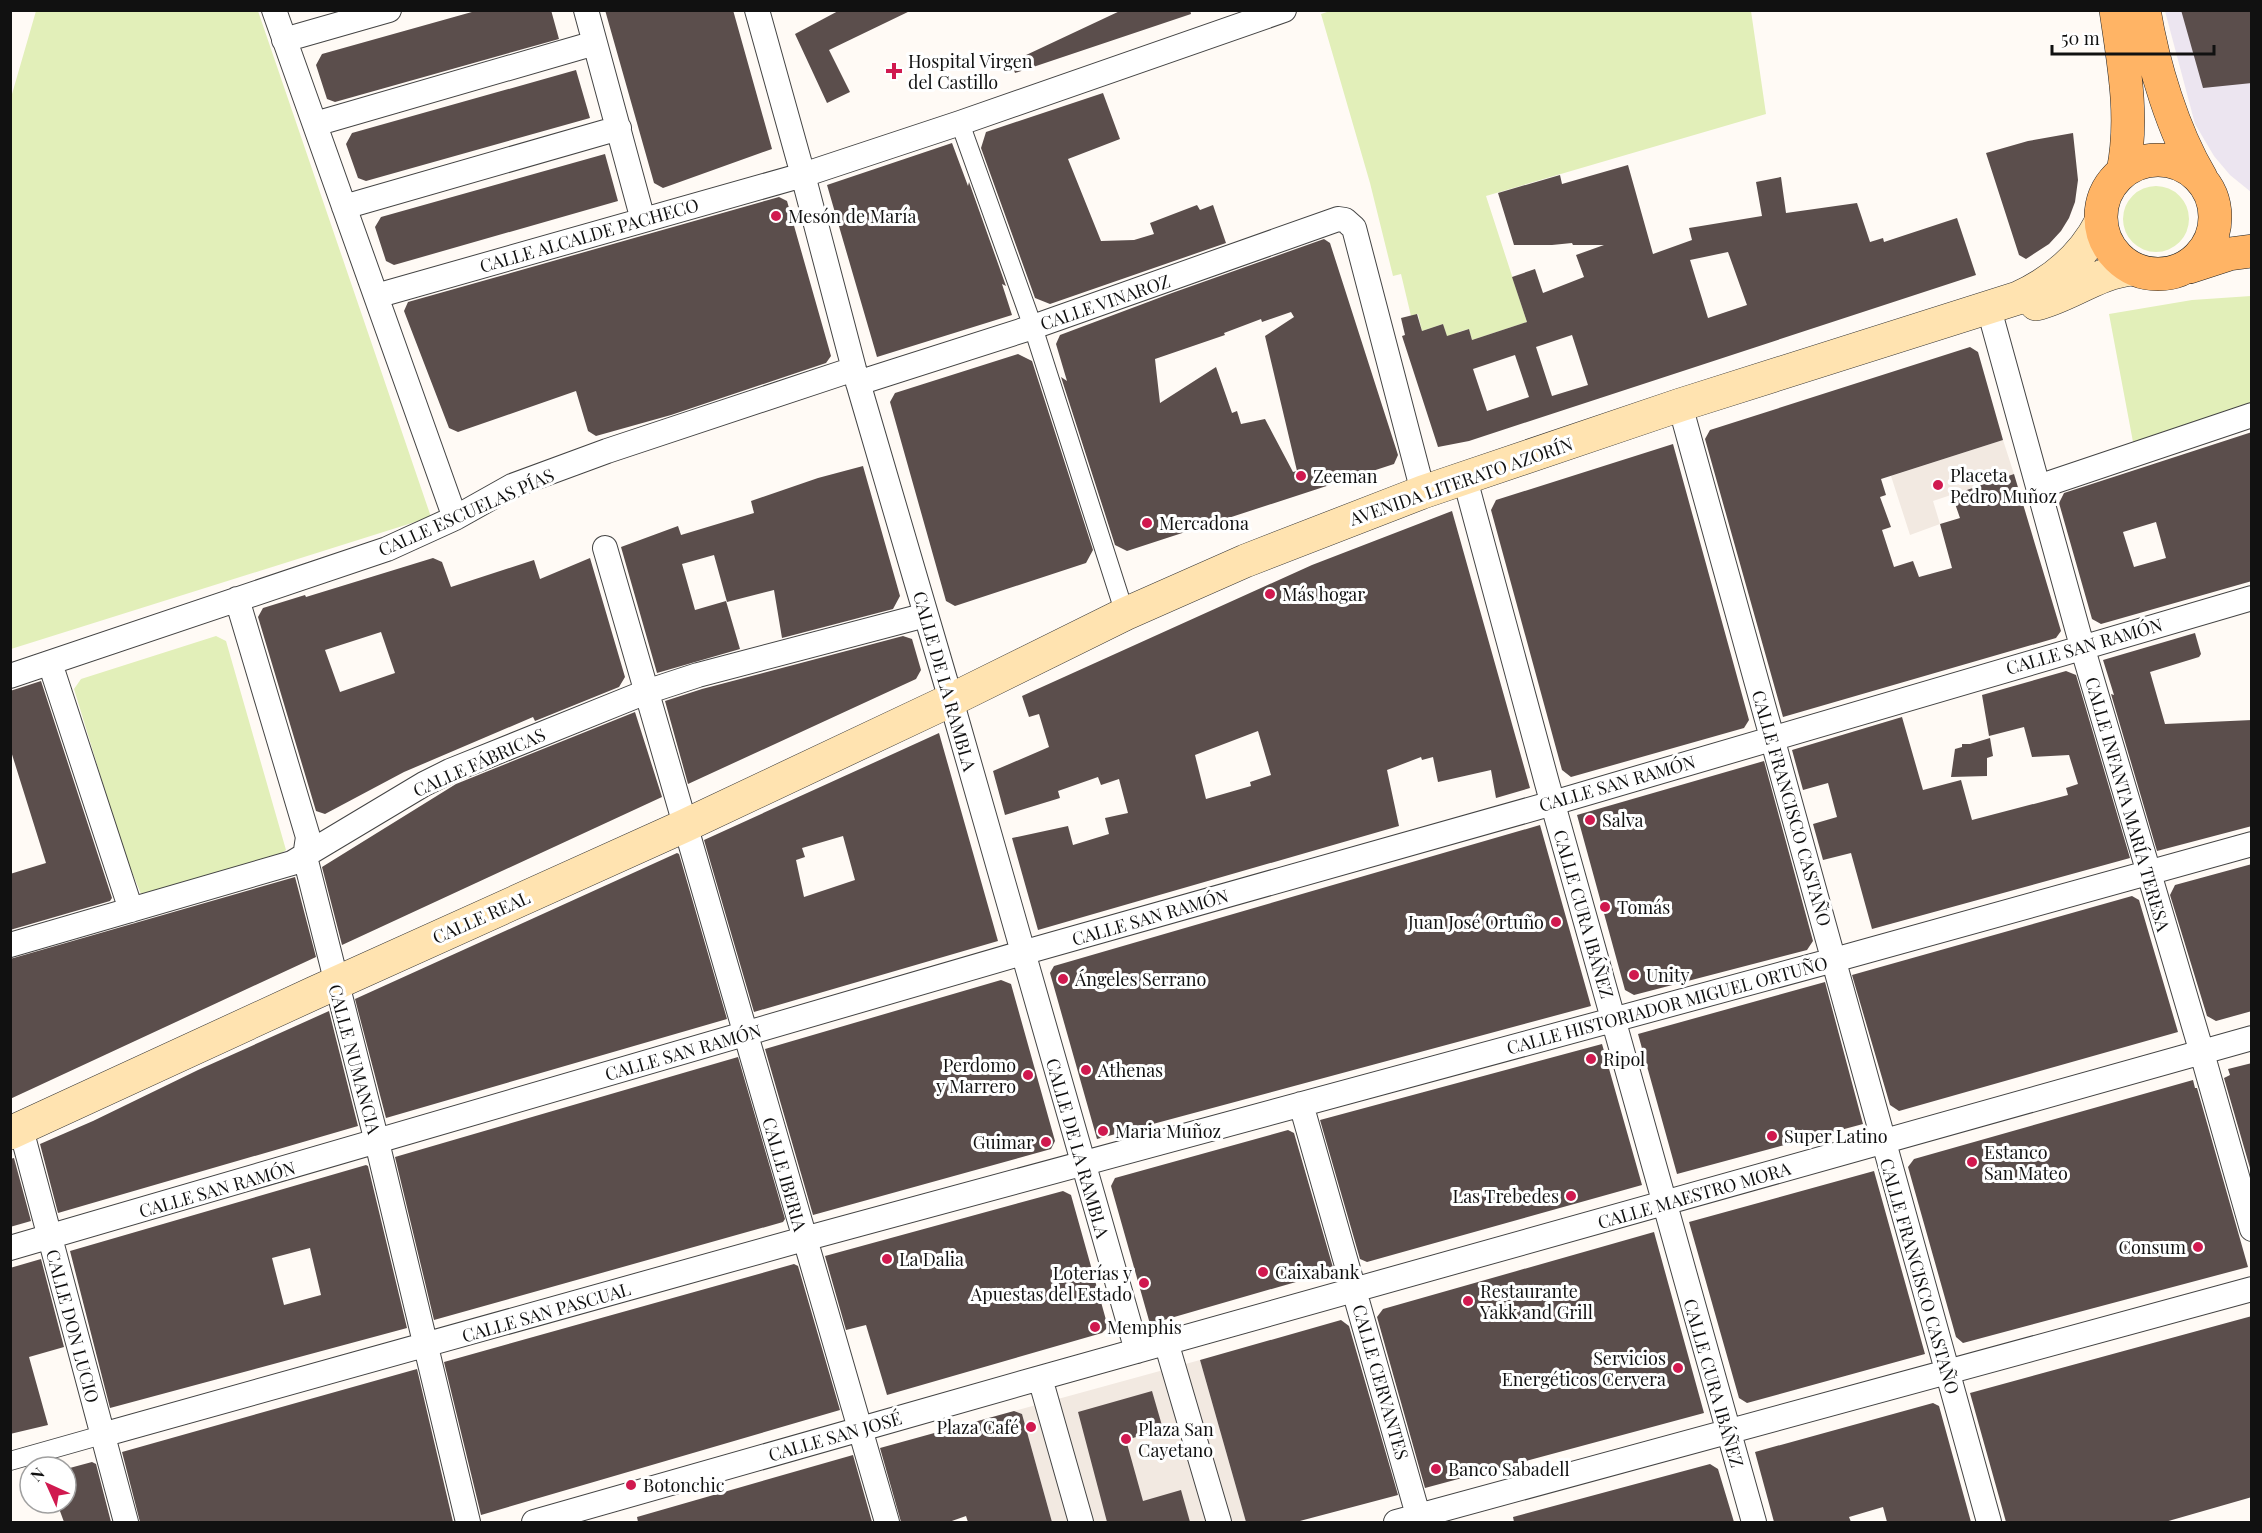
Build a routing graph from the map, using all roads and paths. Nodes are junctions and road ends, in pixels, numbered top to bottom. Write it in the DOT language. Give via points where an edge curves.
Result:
graph roads {
  1 [pos="274,10"];
  2 [pos="389,10"];
  3 [pos="586,10"];
  4 [pos="757,10"];
  5 [pos="1284,10"];
  6 [pos="2116,10"];
  7 [pos="2144,10"];
  8 [pos="284,40"];
  9 [pos="595,43"];
  10 [pos="960,123"];
  11 [pos="315,124"];
  12 [pos="619,128"];
  13 [pos="2123,172"];
  14 [pos="803,175"];
  15 [pos="2200,178"];
  16 [pos="2215,206"];
  17 [pos="344,207"];
  18 [pos="643,220"];
  19 [pos="2101,222"];
  20 [pos="2252,233"];
  21 [pos="2252,251"];
  22 [pos="2132,269"];
  23 [pos="2184,269"];
  24 [pos="376,296"];
  25 [pos="1989,309"];
  26 [pos="1033,327"];
  27 [pos="856,376"];
  28 [pos="1680,405"];
  29 [pos="2252,415"];
  30 [pos="1465,479"];
  31 [pos="2038,487"];
  32 [pos="1423,492"];
  33 [pos="455,518"];
  34 [pos="604,548"];
  35 [pos="2252,598"];
  36 [pos="237,599"];
  37 [pos="1125,614"];
  38 [pos="926,615"];
  39 [pos="2082,646"];
  40 [pos="50,663"];
  41 [pos="10,676"];
  42 [pos="646,692"];
  43 [pos="951,700"];
  44 [pos="1772,738"];
  45 [pos="1553,802"];
  46 [pos="684,826"];
  47 [pos="2252,844"];
  48 [pos="305,857"];
  49 [pos="2148,872"];
  50 [pos="131,910"];
  51 [pos="10,945"];
  52 [pos="1022,953"];
  53 [pos="1834,960"];
  54 [pos="335,983"];
  55 [pos="1614,1020"];
  56 [pos="744,1034"];
  57 [pos="2252,1038"];
  58 [pos="2202,1053"];
  59 [pos="1301,1104"];
  60 [pos="16,1131"];
  61 [pos="377,1142"];
  62 [pos="1883,1142"];
  63 [pos="1083,1163"];
  64 [pos="1664,1203"];
  65 [pos="2252,1229"];
  66 [pos="49,1237"];
  67 [pos="804,1239"];
  68 [pos="10,1248"];
  69 [pos="2252,1289"];
  70 [pos="1354,1290"];
  71 [pos="1166,1342"];
  72 [pos="426,1345"];
  73 [pos="1137,1351"];
  74 [pos="1947,1373"];
  75 [pos="1040,1378"];
  76 [pos="859,1429"];
  77 [pos="1729,1432"];
  78 [pos="102,1436"];
  79 [pos="10,1461"];
  80 [pos="1412,1520"];
  81 [pos="126,1522"];
  82 [pos="468,1522"];
  83 [pos="534,1522"];
  84 [pos="887,1522"];
  85 [pos="1081,1522"];
  86 [pos="1219,1522"];
  87 [pos="1754,1522"];
  88 [pos="1989,1522"];
  1 -- 8 [label="street"];
  2 -- 8 [label="street"];
  3 -- 9 [label="street"];
  4 -- 14 [label="street, CALLE DE LA RAMBLA"];
  5 -- 10 [label="street, CALLE ALCALDE PACHECO"];
  6 -- 13 [label="main road" via="2128,97 2128,145"];
  7 -- 15 [label="main road" via="2176,126"];
  8 -- 11 [label="street"];
  9 -- 11 [label="street"];
  9 -- 12 [label="street"];
  10 -- 14 [label="street, CALLE ALCALDE PACHECO"];
  10 -- 26 [label="street"];
  11 -- 17 [label="street"];
  12 -- 17 [label="street"];
  12 -- 18 [label="street"];
  13 -- 15 [label="main road" via="2138,163 2171,161"];
  13 -- 19 [label="main road" via="2106,194"];
  14 -- 18 [label="street, CALLE ALCALDE PACHECO"];
  14 -- 27 [label="street, CALLE DE LA RAMBLA"];
  15 -- 16 [label="main road"];
  16 -- 20 [label="main road"];
  16 -- 23 [label="main road" via="2213,236 2197,260"];
  17 -- 24 [label="street"];
  18 -- 24 [label="street, CALLE ALCALDE PACHECO"];
  19 -- 22 [label="main road" via="2110,249"];
  19 -- 25 [label="main road, AVENIDA LITERATO AZORÍN" via="2080,253 2050,281"];
  21 -- 23 [label="main road" via="2210,259"];
  22 -- 23 [label="main road" via="2158,275"];
  22 -- 25 [label="main road, AVENIDA LITERATO AZORÍN" via="2104,275 2039,304"];
  24 -- 33 [label="street"];
  25 -- 28 [label="main road, AVENIDA LITERATO AZORÍN"];
  25 -- 31 [label="street, CALLE INFANTA MARÍA TERESA"];
  26 -- 27 [label="street, CALLE VINAROZ"];
  26 -- 32 [label="street, CALLE VINAROZ" via="1338,219 1345,220 1354,228"];
  26 -- 37 [label="street"];
  27 -- 33 [label="street, CALLE ESCUELAS PÍAS" via="607,451 512,486"];
  27 -- 38 [label="street, CALLE DE LA RAMBLA"];
  28 -- 30 [label="main road, AVENIDA LITERATO AZORÍN"];
  28 -- 44 [label="street, CALLE FRANCISCO CASTAÑO"];
  29 -- 31 [label="street"];
  30 -- 32 [label="main road, AVENIDA LITERATO AZORÍN"];
  30 -- 45 [label="street, CALLE CURA IBÁÑEZ"];
  31 -- 39 [label="street, CALLE INFANTA MARÍA TERESA"];
  32 -- 37 [label="main road, AVENIDA LITERATO AZORÍN" via="1245,561"];
  33 -- 36 [label="street, CALLE ESCUELAS PÍAS" via="387,549"];
  34 -- 42 [label="street, CALLE IBERIA"];
  35 -- 39 [label="street, CALLE SAN RAMÓN"];
  36 -- 40 [label="street, CALLE ESCUELAS PÍAS"];
  36 -- 48 [label="street, CALLE NUMANCIA" via="308,837"];
  37 -- 43 [label="main road, AVENIDA LITERATO AZORÍN"];
  38 -- 42 [label="street, CALLE FÁBRICAS"];
  38 -- 43 [label="street, CALLE DE LA RAMBLA"];
  39 -- 44 [label="street, CALLE SAN RAMÓN"];
  39 -- 49 [label="street, CALLE INFANTA MARÍA TERESA"];
  40 -- 41 [label="street, CALLE ESCUELAS PÍAS"];
  40 -- 50 [label="street"];
  42 -- 46 [label="street, CALLE IBERIA"];
  42 -- 48 [label="street, CALLE FÁBRICAS" via="450,771"];
  43 -- 46 [label="main road, CALLE REAL"];
  43 -- 52 [label="street, CALLE DE LA RAMBLA"];
  44 -- 45 [label="street, CALLE SAN RAMÓN"];
  44 -- 53 [label="street, CALLE FRANCISCO CASTAÑO"];
  45 -- 52 [label="street, CALLE SAN RAMÓN"];
  45 -- 55 [label="street, CALLE CURA IBÁÑEZ"];
  46 -- 54 [label="main road, CALLE REAL"];
  46 -- 56 [label="street, CALLE IBERIA"];
  47 -- 49 [label="street, CALLE HISTORIADOR MIGUEL ORTUÑO"];
  48 -- 50 [label="street, CALLE FÁBRICAS"];
  48 -- 54 [label="street, CALLE NUMANCIA"];
  49 -- 53 [label="street, CALLE HISTORIADOR MIGUEL ORTUÑO"];
  49 -- 58 [label="street, CALLE INFANTA MARÍA TERESA"];
  50 -- 51 [label="street, CALLE FÁBRICAS"];
  52 -- 56 [label="street, CALLE SAN RAMÓN"];
  52 -- 63 [label="street, CALLE DE LA RAMBLA"];
  53 -- 55 [label="street, CALLE HISTORIADOR MIGUEL ORTUÑO"];
  53 -- 62 [label="street, CALLE FRANCISCO CASTAÑO"];
  54 -- 60 [label="main road, CALLE REAL"];
  54 -- 61 [label="street, CALLE NUMANCIA"];
  55 -- 59 [label="street, CALLE HISTORIADOR MIGUEL ORTUÑO"];
  55 -- 64 [label="street, CALLE CURA IBÁÑEZ"];
  56 -- 61 [label="street, CALLE SAN RAMÓN"];
  56 -- 67 [label="street, CALLE IBERIA"];
  57 -- 58 [label="street, CALLE MAESTRO MORA"];
  58 -- 62 [label="street, CALLE MAESTRO MORA"];
  58 -- 65 [label="street, CALLE INFANTA MARÍA TERESA"];
  59 -- 63 [label="street, CALLE HISTORIADOR MIGUEL ORTUÑO"];
  59 -- 70 [label="street, CALLE CERVANTES"];
  60 -- 66 [label="street, CALLE DON LUCIO"];
  61 -- 66 [label="street, CALLE SAN RAMÓN"];
  61 -- 72 [label="street, CALLE NUMANCIA"];
  62 -- 64 [label="street, CALLE MAESTRO MORA"];
  62 -- 74 [label="street, CALLE FRANCISCO CASTAÑO"];
  63 -- 67 [label="street, CALLE SAN PASCUAL"];
  63 -- 73 [label="street, CALLE DE LA RAMBLA"];
  64 -- 70 [label="street, CALLE MAESTRO MORA"];
  64 -- 77 [label="street, CALLE CURA IBÁÑEZ"];
  66 -- 68 [label="street, CALLE SAN RAMÓN"];
  66 -- 78 [label="street, CALLE DON LUCIO"];
  67 -- 72 [label="street, CALLE SAN PASCUAL"];
  67 -- 76 [label="street, CALLE IBERIA"];
  69 -- 74 [label="street"];
  70 -- 71 [label="street, CALLE MAESTRO MORA"];
  70 -- 80 [label="street, CALLE CERVANTES"];
  71 -- 73 [label="street, CALLE MAESTRO MORA"];
  71 -- 86 [label="street"];
  72 -- 78 [label="street, CALLE SAN PASCUAL"];
  72 -- 82 [label="street, CALLE NUMANCIA"];
  73 -- 75 [label="street, CALLE SAN JOSÉ"];
  74 -- 77 [label="street"];
  74 -- 88 [label="street, CALLE FRANCISCO CASTAÑO"];
  75 -- 76 [label="street, CALLE SAN JOSÉ"];
  75 -- 85 [label="street"];
  76 -- 83 [label="street, CALLE SAN JOSÉ"];
  76 -- 84 [label="street, CALLE IBERIA"];
  77 -- 80 [label="street"];
  77 -- 87 [label="street, CALLE CURA IBÁÑEZ"];
  78 -- 79 [label="street, CALLE SAN PASCUAL"];
  78 -- 81 [label="street, CALLE DON LUCIO"];
}
